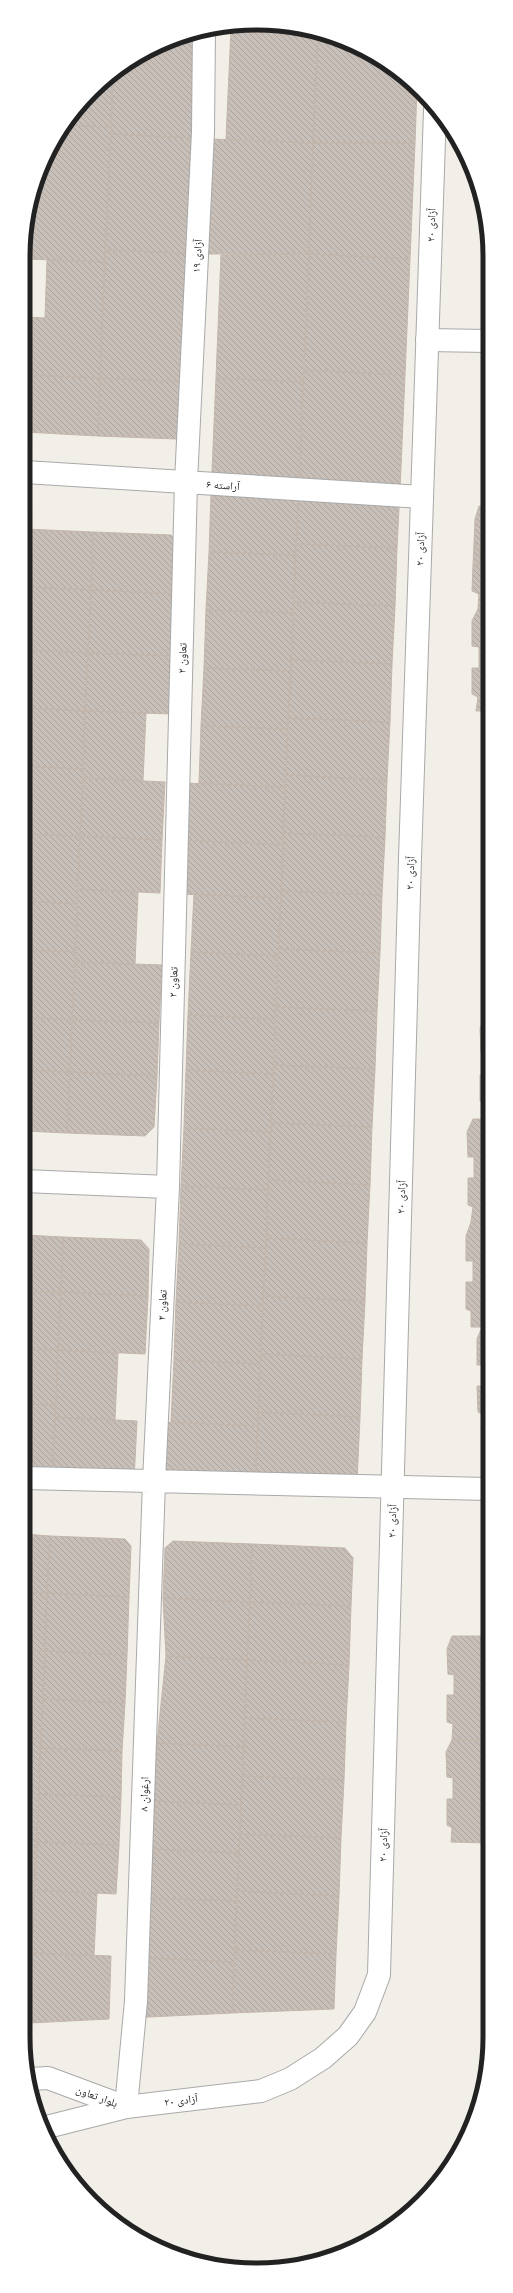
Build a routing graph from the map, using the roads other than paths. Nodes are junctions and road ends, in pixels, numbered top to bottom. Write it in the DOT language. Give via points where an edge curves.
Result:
graph roads {
  1 [pos="204,36"];
  2 [pos="435,117"];
  3 [pos="427,340"];
  4 [pos="483,342"];
  5 [pos="30,472"];
  6 [pos="186,482"];
  7 [pos="422,497"];
  8 [pos="30,1182"];
  9 [pos="168,1187"];
  10 [pos="30,1478"];
  11 [pos="154,1481"];
  12 [pos="393,1488"];
  13 [pos="483,1489"];
  14 [pos="34,2079"];
  15 [pos="126,2107"];
  16 [pos="49,2127"];
  1 -- 6 [label="street, آزادی ۱۹" via="203,132"];
  2 -- 3 [label="street, آزادی ۲۰"];
  3 -- 4 [label="street"];
  3 -- 7 [label="street, آزادی ۲۰"];
  5 -- 6 [label="street, آراسته ۶"];
  6 -- 7 [label="street, آراسته ۶"];
  6 -- 9 [label="street, تعاون ۲"];
  7 -- 12 [label="street, آزادی ۲۰"];
  8 -- 9 [label="street"];
  9 -- 11 [label="street, تعاون ۲"];
  10 -- 11 [label="street"];
  11 -- 12 [label="street"];
  11 -- 15 [label="street, ارغوان ۸" via="136,2001"];
  12 -- 13 [label="street"];
  12 -- 15 [label="street, آزادی ۲۰" via="379,1976 365,2012 348,2036 323,2058 290,2079 261,2091"];
  14 -- 15 [label="street, بلوار تعاون" via="48,2078"];
  15 -- 16 [label="street, بلوار تعاون"];
}
